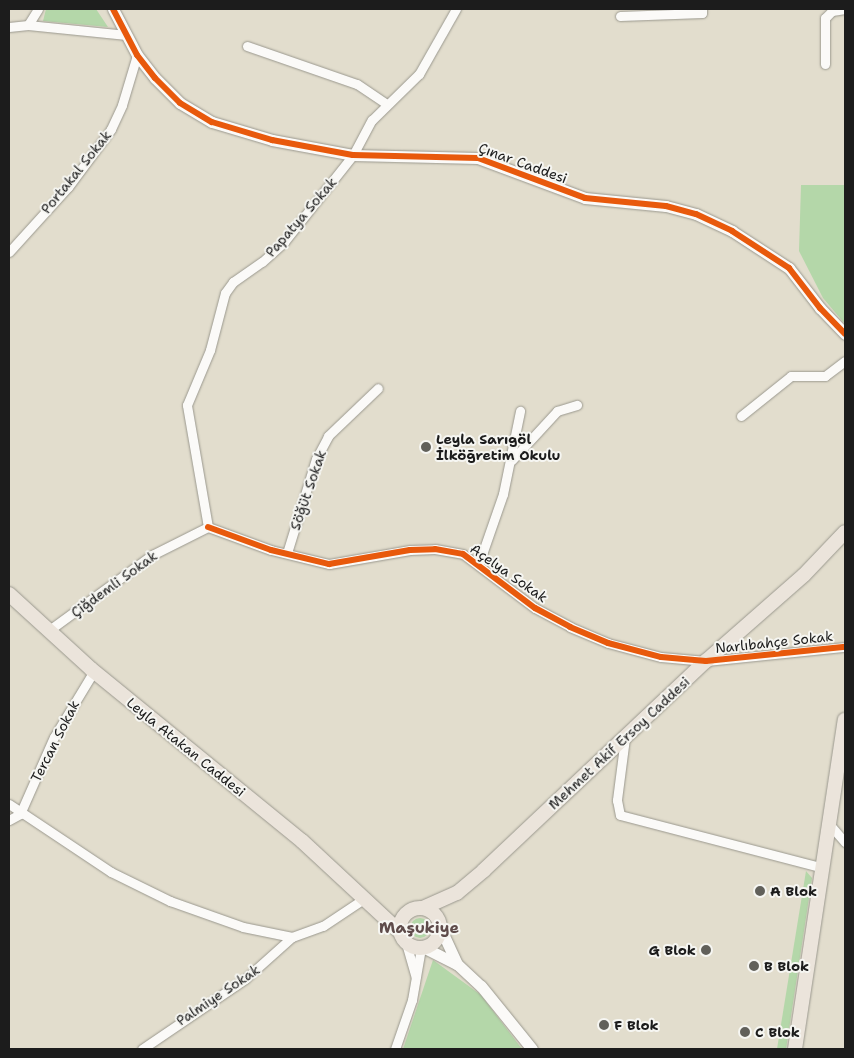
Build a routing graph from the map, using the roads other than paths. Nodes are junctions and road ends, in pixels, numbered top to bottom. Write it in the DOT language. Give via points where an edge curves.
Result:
graph roads {
  1 [pos="38,9"];
  2 [pos="113,9"];
  3 [pos="456,9"];
  4 [pos="702,9"];
  5 [pos="845,9"];
  6 [pos="620,16"];
  7 [pos="28,25"];
  8 [pos="9,27"];
  9 [pos="126,35"];
  10 [pos="247,46"];
  11 [pos="137,55"];
  12 [pos="825,64"];
  13 [pos="387,104"];
  14 [pos="353,155"];
  15 [pos="9,252"];
  16 [pos="845,334"];
  17 [pos="845,361"];
  18 [pos="378,388"];
  19 [pos="577,405"];
  20 [pos="520,412"];
  21 [pos="740,416"];
  22 [pos="512,460"];
  23 [pos="208,527"];
  24 [pos="845,532"];
  25 [pos="287,553"];
  26 [pos="479,563"];
  27 [pos="9,594"];
  28 [pos="48,631"];
  29 [pos="845,647"];
  30 [pos="706,661"];
  31 [pos="94,671"];
  32 [pos="845,720"];
  33 [pos="625,738"];
  34 [pos="9,804"];
  35 [pos="20,814"];
  36 [pos="9,820"];
  37 [pos="830,825"];
  38 [pos="845,842"];
  39 [pos="823,868"];
  40 [pos="457,892"];
  41 [pos="365,898"];
  42 [pos="422,908"];
  43 [pos="407,913"];
  44 [pos="439,924"];
  45 [pos="292,938"];
  46 [pos="403,938"];
  47 [pos="423,948"];
  48 [pos="457,964"];
  49 [pos="417,979"];
  50 [pos="142,1049"];
  51 [pos="395,1049"];
  52 [pos="532,1049"];
  53 [pos="795,1049"];
  1 -- 7 [label="street"];
  2 -- 9 [label="street, Çınar Caddesi"];
  3 -- 13 [label="street, Papatya Sokak" via="418,74"];
  4 -- 6 [label="street" via="702,13"];
  5 -- 12 [label="street" via="832,11 826,18"];
  7 -- 8 [label="street"];
  7 -- 9 [label="street"];
  9 -- 11 [label="street, Çınar Caddesi"];
  10 -- 13 [label="street" via="357,84"];
  11 -- 14 [label="street, Çınar Caddesi" via="180,103 212,122 272,140"];
  11 -- 15 [label="street, Portakal Sokak" via="122,105 108,134 68,187"];
  13 -- 14 [label="street, Papatya Sokak" via="367,128"];
  14 -- 16 [label="street, Çınar Caddesi" via="478,158 585,198 666,206 696,214 732,231 789,268"];
  14 -- 23 [label="street, Papatya Sokak" via="284,242 233,282 224,293 210,350 187,405"];
  17 -- 21 [label="street" via="825,376 796,375 783,380"];
  18 -- 25 [label="street, Söğüt Sokak" via="328,436 316,458"];
  19 -- 22 [label="street" via="557,411"];
  20 -- 22 [label="street"];
  22 -- 26 [label="street"];
  23 -- 25 [label="street, Açelya Sokak"];
  23 -- 28 [label="street, Çiğdemli Sokak" via="152,555"];
  24 -- 30 [label="main road, Mehmet Akif Ersoy Caddesi" via="804,575"];
  25 -- 26 [label="street, Açelya Sokak" via="329,564 435,549 463,554"];
  26 -- 30 [label="street, Açelya Sokak" via="535,608 588,635 635,651"];
  27 -- 28 [label="main road, Leyla Atakan Caddesi"];
  28 -- 31 [label="main road, Leyla Atakan Caddesi"];
  29 -- 30 [label="street, Narlıbahçe Sokak"];
  30 -- 33 [label="main road, Mehmet Akif Ersoy Caddesi"];
  31 -- 35 [label="street, Tercan Sokak" via="54,737"];
  31 -- 41 [label="main road, Leyla Atakan Caddesi" via="302,841"];
  32 -- 37 [label="main road"];
  33 -- 39 [label="street" via="617,800 620,815"];
  33 -- 40 [label="main road, Mehmet Akif Ersoy Caddesi"];
  34 -- 35 [label="street"];
  35 -- 36 [label="street"];
  35 -- 45 [label="street" via="111,872 170,901 243,927"];
  37 -- 38 [label="street"];
  37 -- 39 [label="main road"];
  39 -- 53 [label="main road"];
  40 -- 42 [label="main road"];
  40 -- 44 [label="main road"];
  41 -- 43 [label="main road" via="390,910"];
  41 -- 45 [label="street" via="323,926"];
  41 -- 46 [label="main road"];
  42 -- 43 [label="main road"];
  42 -- 44 [label="main road"];
  43 -- 46 [label="main road" via="400,924"];
  44 -- 47 [label="main road" via="436,940"];
  44 -- 48 [label="street"];
  45 -- 50 [label="street, Palmiye Sokak" via="245,979"];
  46 -- 47 [label="main road"];
  46 -- 49 [label="street"];
  47 -- 48 [label="street"];
  47 -- 49 [label="street"];
  48 -- 52 [label="street" via="493,999"];
  49 -- 51 [label="street"];
}
